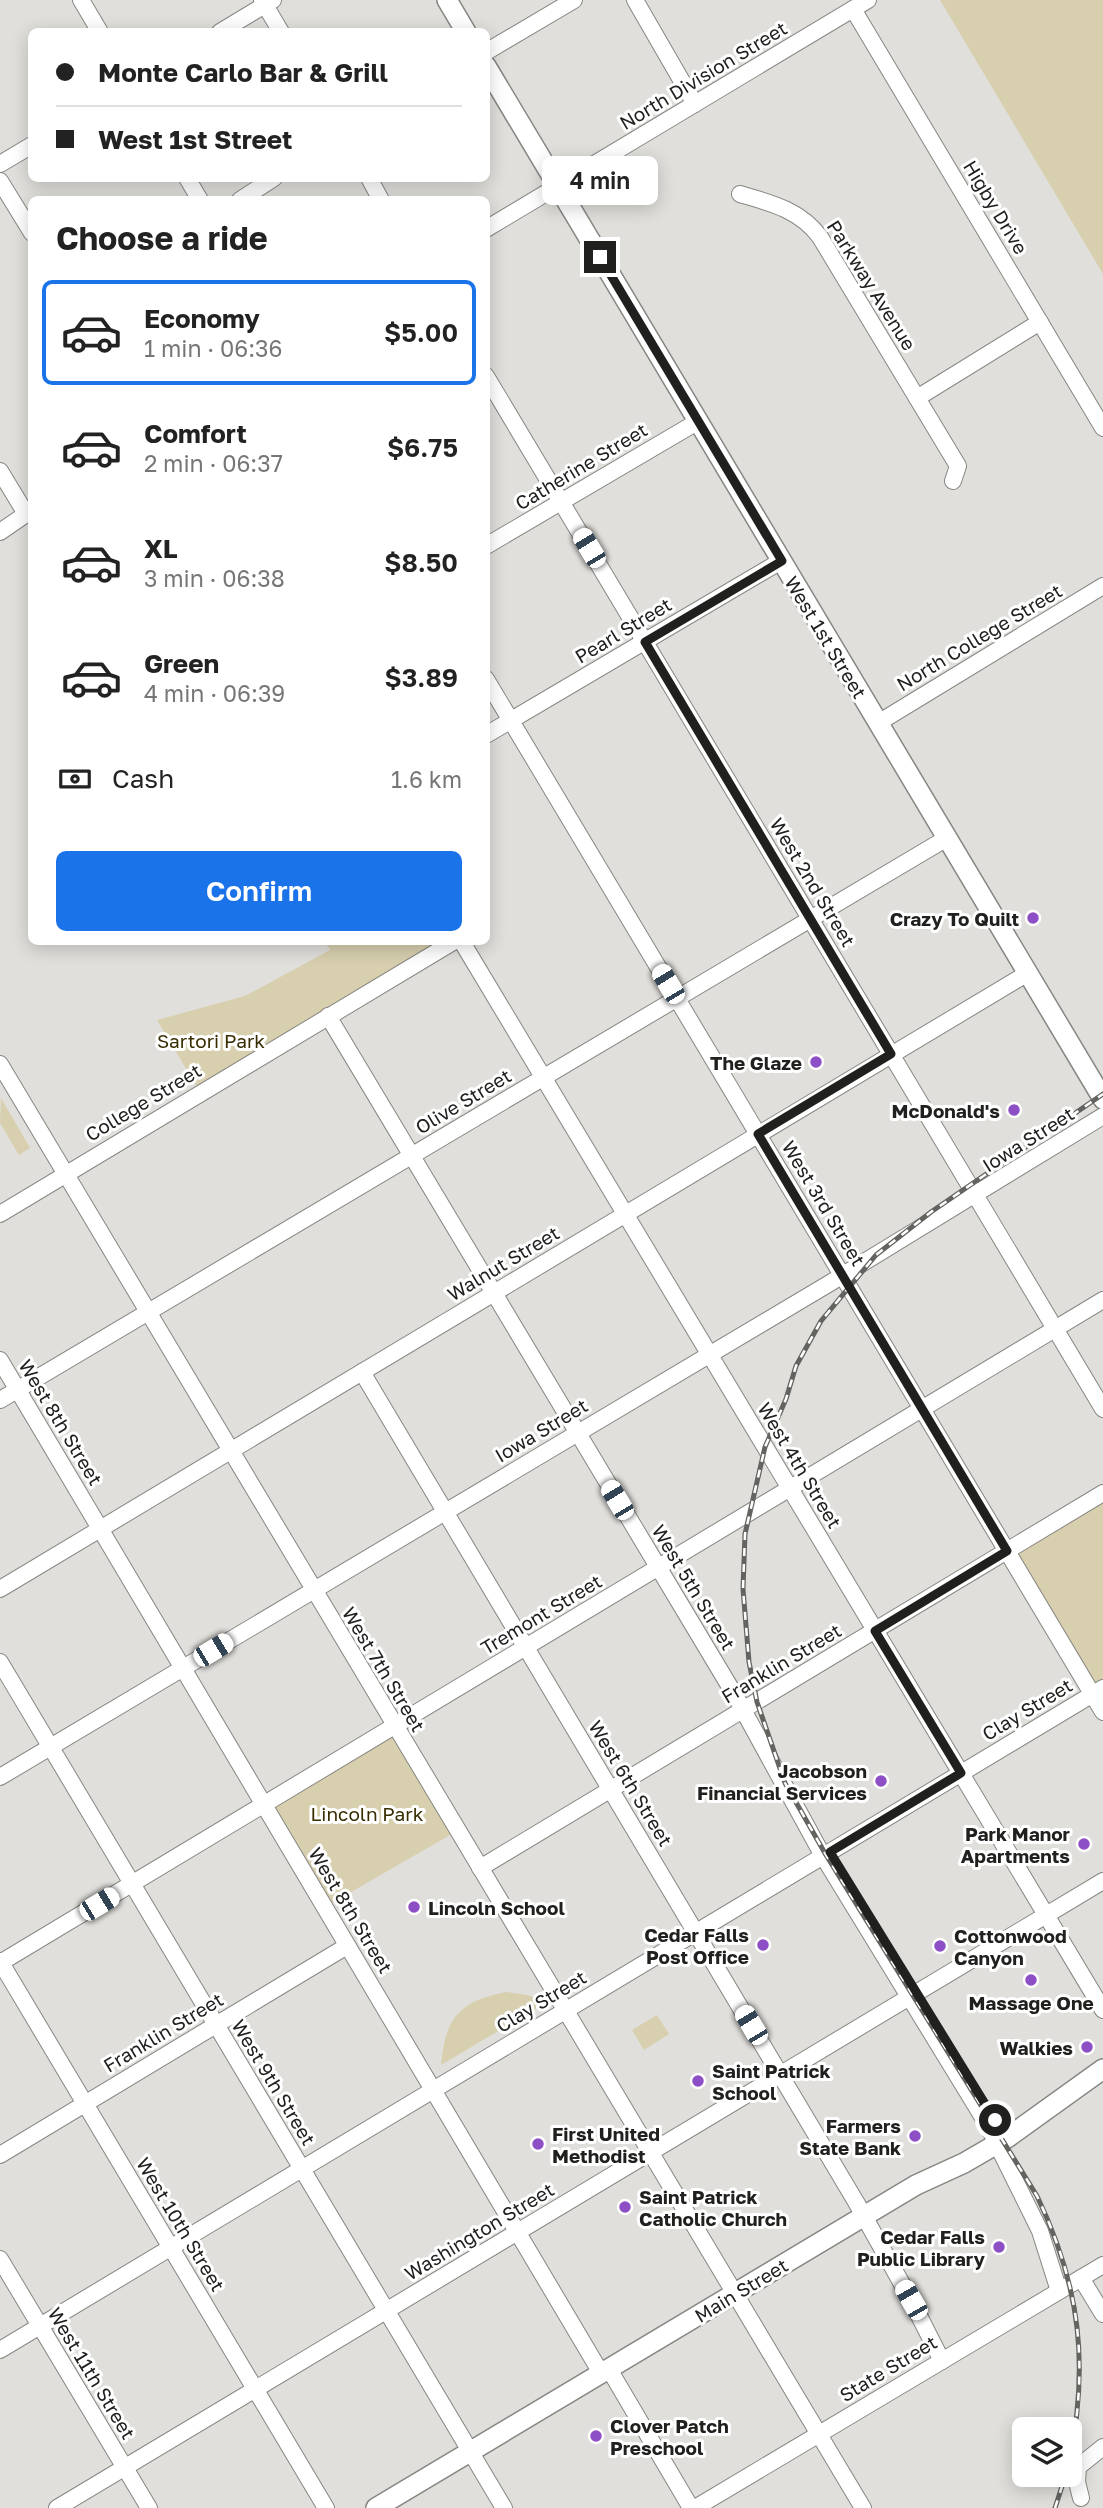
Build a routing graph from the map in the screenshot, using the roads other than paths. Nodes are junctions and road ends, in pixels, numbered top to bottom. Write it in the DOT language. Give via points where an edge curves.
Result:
graph roads {
  1 [pos="81,0"];
  2 [pos="447,0"];
  3 [pos="573,0"];
  4 [pos="635,0"];
  5 [pos="868,0"];
  6 [pos="267,2"];
  7 [pos="853,9"];
  8 [pos="98,28"];
  9 [pos="226,28"];
  10 [pos="279,28"];
  11 [pos="464,28"];
  12 [pos="490,50"];
  13 [pos="490,73"];
  14 [pos="695,104"];
  15 [pos="28,147"];
  16 [pos="0,164"];
  17 [pos="0,181"];
  18 [pos="268,182"];
  19 [pos="559,186"];
  20 [pos="740,194"];
  21 [pos="246,196"];
  22 [pos="28,226"];
  23 [pos="490,227"];
  24 [pos="1040,322"];
  25 [pos="490,383"];
  26 [pos="917,398"];
  27 [pos="698,422"];
  28 [pos="1103,428"];
  29 [pos="0,471"];
  30 [pos="953,481"];
  31 [pos="562,502"];
  32 [pos="28,511"];
  33 [pos="28,513"];
  34 [pos="0,532"];
  35 [pos="490,544"];
  36 [pos="782,561"];
  37 [pos="1103,586"];
  38 [pos="645,642"];
  39 [pos="490,687"];
  40 [pos="511,721"];
  41 [pos="878,723"];
  42 [pos="490,733"];
  43 [pos="947,838"];
  44 [pos="811,919"];
  45 [pos="448,945"];
  46 [pos="464,945"];
  47 [pos="1028,972"];
  48 [pos="677,999"];
  49 [pos="328,1016"];
  50 [pos="891,1054"];
  51 [pos="0,1064"];
  52 [pos="544,1078"];
  53 [pos="1103,1099"];
  54 [pos="1103,1116"];
  55 [pos="758,1134"];
  56 [pos="412,1156"];
  57 [pos="65,1174"];
  58 [pos="976,1196"];
  59 [pos="0,1214"];
  60 [pos="625,1214"];
  61 [pos="842,1275"];
  62 [pos="493,1293"];
  63 [pos="1103,1300"];
  64 [pos="148,1313"];
  65 [pos="1055,1329"];
  66 [pos="709,1354"];
  67 [pos="0,1360"];
  68 [pos="362,1372"];
  69 [pos="18,1390"];
  70 [pos="0,1401"];
  71 [pos="922,1409"];
  72 [pos="1103,1409"];
  73 [pos="577,1433"];
  74 [pos="230,1451"];
  75 [pos="790,1489"];
  76 [pos="1103,1493"];
  77 [pos="445,1512"];
  78 [pos="100,1529"];
  79 [pos="1007,1551"];
  80 [pos="658,1568"];
  81 [pos="0,1589"];
  82 [pos="313,1590"];
  83 [pos="875,1631"];
  84 [pos="526,1648"];
  85 [pos="0,1662"];
  86 [pos="183,1668"];
  87 [pos="1098,1691"];
  88 [pos="743,1710"];
  89 [pos="1103,1712"];
  90 [pos="394,1726"];
  91 [pos="50,1747"];
  92 [pos="961,1773"];
  93 [pos="0,1777"];
  94 [pos="611,1790"];
  95 [pos="264,1805"];
  96 [pos="826,1854"];
  97 [pos="480,1868"];
  98 [pos="1103,1881"];
  99 [pos="132,1884"];
  100 [pos="1046,1915"];
  101 [pos="696,1933"];
  102 [pos="348,1946"];
  103 [pos="0,1963"];
  104 [pos="912,1996"];
  105 [pos="1103,2010"];
  106 [pos="565,2011"];
  107 [pos="216,2025"];
  108 [pos="1103,2069"];
  109 [pos="780,2075"];
  110 [pos="433,2090"];
  111 [pos="85,2104"];
  112 [pos="1002,2141"];
  113 [pos="650,2153"];
  114 [pos="0,2155"];
  115 [pos="301,2169"];
  116 [pos="864,2216"];
  117 [pos="517,2232"];
  118 [pos="170,2248"];
  119 [pos="0,2259"];
  120 [pos="1103,2265"];
  121 [pos="1081,2278"];
  122 [pos="1059,2291"];
  123 [pos="734,2294"];
  124 [pos="385,2311"];
  125 [pos="1103,2314"];
  126 [pos="40,2326"];
  127 [pos="0,2350"];
  128 [pos="942,2361"];
  129 [pos="605,2371"];
  130 [pos="254,2390"];
  131 [pos="819,2434"];
  132 [pos="1103,2447"];
  133 [pos="469,2452"];
  134 [pos="125,2468"];
  135 [pos="1080,2498"];
  136 [pos="57,2508"];
  137 [pos="149,2508"];
  138 [pos="326,2508"];
  139 [pos="376,2508"];
  140 [pos="504,2508"];
  141 [pos="693,2508"];
  142 [pos="863,2508"];
  1 -- 8 [label="street"];
  2 -- 11 [label="main road"];
  3 -- 12 [label="street"];
  4 -- 14 [label="street"];
  5 -- 7 [label="street, North Division Street"];
  6 -- 9 [label="street"];
  6 -- 10 [label="street"];
  7 -- 14 [label="street, North Division Street"];
  7 -- 24 [label="street, Higby Drive"];
  13 -- 19 [label="main road, West 1st Street"];
  14 -- 19 [label="street, North Division Street"];
  15 -- 16 [label="street"];
  17 -- 22 [label="street"];
  18 -- 21 [label="street"];
  19 -- 23 [label="street, North Division Street"];
  19 -- 27 [label="main road, West 1st Street"];
  20 -- 26 [label="street, Parkway Avenue" via="779,205 812,226"];
  24 -- 26 [label="street"];
  24 -- 28 [label="street, Higby Drive"];
  25 -- 31 [label="street, West 2nd Street"];
  26 -- 30 [label="street, Parkway Avenue" via="958,466"];
  27 -- 31 [label="street, Catherine Street"];
  27 -- 36 [label="main road, West 1st Street"];
  29 -- 32 [label="street"];
  31 -- 35 [label="street, Catherine Street"];
  31 -- 38 [label="street, West 2nd Street"];
  33 -- 34 [label="street"];
  36 -- 38 [label="street, Pearl Street"];
  36 -- 41 [label="main road, West 1st Street"];
  37 -- 41 [label="street, North College Street"];
  38 -- 40 [label="street, Pearl Street"];
  38 -- 44 [label="street, West 2nd Street"];
  39 -- 40 [label="street, West 3rd Street"];
  40 -- 42 [label="street, Pearl Street"];
  40 -- 48 [label="street, West 3rd Street"];
  41 -- 43 [label="main road, West 1st Street"];
  43 -- 44 [label="street, Olive Street"];
  43 -- 47 [label="main road, West 1st Street"];
  44 -- 48 [label="street, Olive Street"];
  44 -- 50 [label="street, West 2nd Street"];
  45 -- 49 [label="street, College Street"];
  46 -- 52 [label="street, West 4th Street"];
  47 -- 50 [label="street, Walnut Street"];
  47 -- 53 [label="main road, West 1st Street"];
  48 -- 52 [label="street, Olive Street"];
  48 -- 55 [label="street, West 3rd Street"];
  49 -- 56 [label="street, West 5th Street"];
  49 -- 57 [label="street, College Street"];
  50 -- 55 [label="street, Walnut Street"];
  50 -- 58 [label="street, West 2nd Street"];
  51 -- 57 [label="street, West 7th Street"];
  52 -- 56 [label="street, Olive Street"];
  52 -- 60 [label="street, West 4th Street"];
  54 -- 58 [label="street, Iowa Street"];
  55 -- 60 [label="street, Walnut Street"];
  55 -- 61 [label="street, West 3rd Street"];
  56 -- 62 [label="street, West 5th Street"];
  56 -- 64 [label="street, Olive Street"];
  57 -- 59 [label="street, College Street"];
  57 -- 64 [label="street, West 7th Street"];
  58 -- 61 [label="street, Iowa Street"];
  58 -- 65 [label="street, West 2nd Street"];
  60 -- 62 [label="street, Walnut Street"];
  60 -- 66 [label="street, West 4th Street"];
  61 -- 66 [label="street, Iowa Street"];
  61 -- 71 [label="street, West 3rd Street"];
  62 -- 68 [label="street, Walnut Street"];
  62 -- 73 [label="street, West 5th Street"];
  63 -- 65 [label="street, Tremont Street"];
  64 -- 69 [label="street, Olive Street"];
  64 -- 74 [label="street, West 7th Street"];
  65 -- 71 [label="street, Tremont Street"];
  65 -- 72 [label="street, West 2nd Street"];
  66 -- 73 [label="street, Iowa Street"];
  66 -- 75 [label="street, West 4th Street"];
  67 -- 69 [label="street, West 8th Street"];
  68 -- 74 [label="street, Walnut Street"];
  68 -- 77 [label="street, West 6th Street"];
  69 -- 70 [label="street, Olive Street"];
  69 -- 78 [label="street, West 8th Street"];
  71 -- 75 [label="street, Tremont Street"];
  71 -- 79 [label="street, West 3rd Street"];
  73 -- 77 [label="street, Iowa Street"];
  73 -- 80 [label="street, West 5th Street"];
  74 -- 78 [label="street, Walnut Street"];
  74 -- 82 [label="street, West 7th Street"];
  75 -- 80 [label="street, Tremont Street"];
  75 -- 83 [label="street, West 4th Street"];
  76 -- 79 [label="street, Franklin Street"];
  77 -- 82 [label="street, Iowa Street"];
  77 -- 84 [label="street, West 6th Street"];
  78 -- 81 [label="street, Walnut Street"];
  78 -- 86 [label="street, West 8th Street"];
  79 -- 83 [label="street, Franklin Street"];
  79 -- 87 [label="street, West 3rd Street"];
  80 -- 84 [label="street, Tremont Street"];
  80 -- 88 [label="street, West 5th Street"];
  82 -- 86 [label="street, Iowa Street"];
  82 -- 90 [label="street, West 7th Street"];
  83 -- 88 [label="street, Franklin Street"];
  83 -- 92 [label="street, West 4th Street"];
  84 -- 90 [label="street, Tremont Street"];
  84 -- 94 [label="street, West 6th Street"];
  85 -- 91 [label="street, West 9th Street"];
  86 -- 91 [label="street, Iowa Street"];
  86 -- 95 [label="street, West 8th Street"];
  87 -- 89 [label="street, West 3rd Street"];
  87 -- 92 [label="street, Clay Street"];
  88 -- 94 [label="street, Franklin Street"];
  88 -- 96 [label="street, West 5th Street"];
  90 -- 95 [label="street, Tremont Street"];
  90 -- 97 [label="street, West 7th Street"];
  91 -- 93 [label="street, Iowa Street"];
  91 -- 99 [label="street, West 9th Street"];
  92 -- 96 [label="street, Clay Street"];
  92 -- 100 [label="street, West 4th Street"];
  94 -- 97 [label="street, Franklin Street"];
  94 -- 101 [label="street, West 6th Street"];
  95 -- 99 [label="street, Tremont Street"];
  95 -- 102 [label="street, West 8th Street"];
  96 -- 101 [label="street, Clay Street"];
  96 -- 104 [label="street, West 5th Street"];
  97 -- 106 [label="street, West 7th Street"];
  98 -- 100 [label="street, Washington Street"];
  99 -- 103 [label="street, Tremont Street"];
  99 -- 107 [label="street, West 9th Street"];
  100 -- 104 [label="street, Washington Street"];
  100 -- 105 [label="street, West 4th Street"];
  101 -- 106 [label="street, Clay Street"];
  101 -- 109 [label="street, West 6th Street"];
  102 -- 107 [label="street, Franklin Street"];
  102 -- 110 [label="street, West 8th Street"];
  103 -- 111 [label="street, West 10th Street"];
  104 -- 109 [label="street, Washington Street"];
  104 -- 112 [label="street, West 5th Street"];
  106 -- 110 [label="street, Clay Street"];
  106 -- 113 [label="street, West 7th Street"];
  107 -- 111 [label="street, Franklin Street"];
  107 -- 115 [label="street, West 9th Street"];
  108 -- 112 [label="main road, Main Street"];
  109 -- 113 [label="street, Washington Street"];
  109 -- 116 [label="street, West 6th Street"];
  110 -- 115 [label="street, Clay Street"];
  110 -- 117 [label="street, West 8th Street"];
  111 -- 114 [label="street, Franklin Street"];
  111 -- 118 [label="street, West 10th Street"];
  112 -- 116 [label="main road, Main Street"];
  112 -- 122 [label="street, West 5th Street" via="1040,2231"];
  113 -- 117 [label="street, Washington Street"];
  113 -- 123 [label="street, West 7th Street"];
  115 -- 118 [label="street, Clay Street"];
  115 -- 124 [label="street, West 9th Street"];
  116 -- 123 [label="main road, Main Street"];
  116 -- 128 [label="street, West 6th Street"];
  117 -- 124 [label="street, Washington Street"];
  117 -- 129 [label="street, West 8th Street"];
  118 -- 126 [label="street, Clay Street"];
  118 -- 130 [label="street, West 10th Street"];
  119 -- 126 [label="street, West 11th Street"];
  120 -- 121 [label="street, State Street"];
  121 -- 122 [label="street, State Street"];
  121 -- 125 [label="street"];
  122 -- 128 [label="street, State Street"];
  123 -- 129 [label="main road, Main Street"];
  123 -- 131 [label="street, West 7th Street"];
  124 -- 130 [label="street, Washington Street"];
  124 -- 133 [label="street, West 9th Street"];
  126 -- 127 [label="street, Clay Street"];
  126 -- 134 [label="street, West 11th Street"];
  128 -- 131 [label="street, State Street"];
  129 -- 133 [label="main road, Main Street"];
  129 -- 141 [label="street, West 8th Street"];
  130 -- 134 [label="street, Washington Street"];
  130 -- 138 [label="street, West 10th Street"];
  131 -- 141 [label="street, State Street"];
  131 -- 142 [label="street, West 7th Street"];
  132 -- 135 [label="street" via="1078,2467"];
  133 -- 139 [label="main road, Main Street"];
  133 -- 140 [label="street, West 9th Street"];
  134 -- 136 [label="street, Washington Street"];
  134 -- 137 [label="street, West 11th Street"];
}
